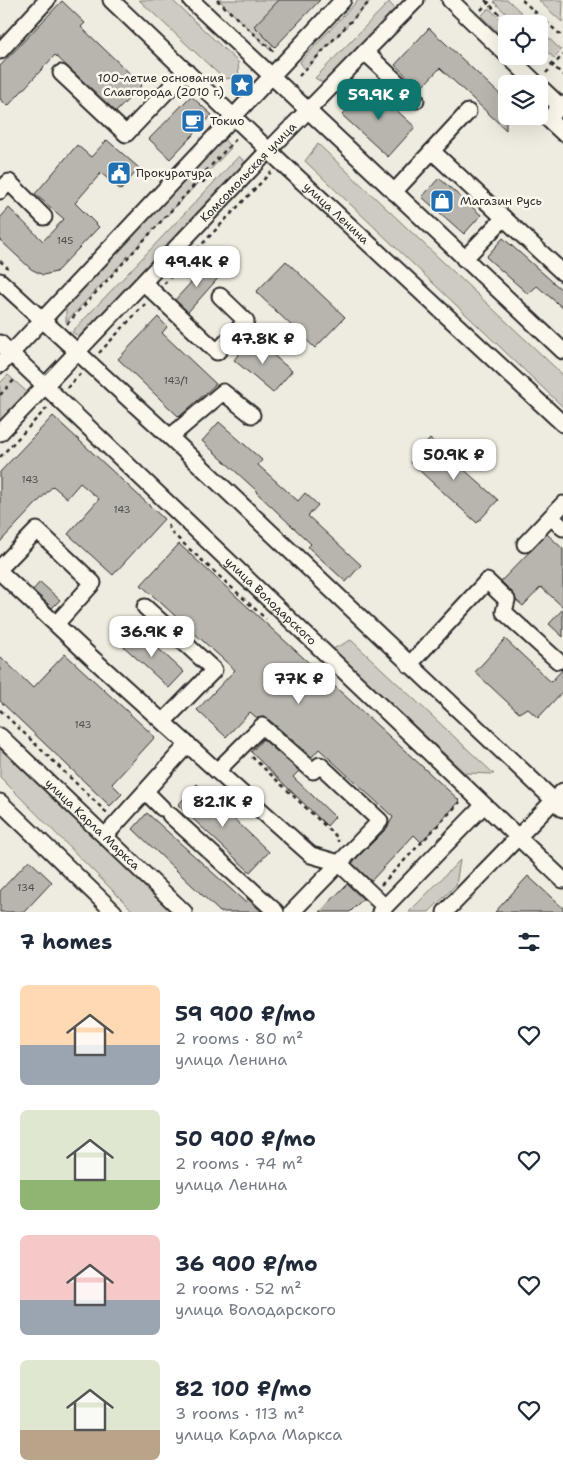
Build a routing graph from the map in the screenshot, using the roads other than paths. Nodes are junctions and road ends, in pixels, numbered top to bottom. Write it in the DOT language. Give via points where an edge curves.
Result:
graph roads {
  1 [pos="47,0"];
  2 [pos="111,0"];
  3 [pos="191,0"];
  4 [pos="343,0"];
  5 [pos="450,0"];
  6 [pos="406,3"];
  7 [pos="498,46"];
  8 [pos="0,51"];
  9 [pos="365,52"];
  10 [pos="517,65"];
  11 [pos="186,71"];
  12 [pos="61,72"];
  13 [pos="528,75"];
  14 [pos="271,76"];
  15 [pos="548,93"];
  16 [pos="416,100"];
  17 [pos="562,105"];
  18 [pos="308,110"];
  19 [pos="468,112"];
  20 [pos="234,117"];
  21 [pos="563,133"];
  22 [pos="269,150"];
  23 [pos="432,151"];
  24 [pos="0,190"];
  25 [pos="394,192"];
  26 [pos="44,217"];
  27 [pos="504,218"];
  28 [pos="464,259"];
  29 [pos="563,273"];
  30 [pos="0,281"];
  31 [pos="144,282"];
  32 [pos="220,296"];
  33 [pos="42,320"];
  34 [pos="5,348"];
  35 [pos="563,351"];
  36 [pos="77,352"];
  37 [pos="0,365"];
  38 [pos="45,386"];
  39 [pos="252,416"];
  40 [pos="563,424"];
  41 [pos="0,433"];
  42 [pos="170,437"];
  43 [pos="563,504"];
  44 [pos="551,517"];
  45 [pos="563,528"];
  46 [pos="525,544"];
  47 [pos="0,570"];
  48 [pos="145,607"];
  49 [pos="56,624"];
  50 [pos="558,660"];
  51 [pos="409,665"];
  52 [pos="163,722"];
  53 [pos="0,736"];
  54 [pos="188,744"];
  55 [pos="218,770"];
  56 [pos="146,792"];
  57 [pos="560,800"];
  58 [pos="0,802"];
  59 [pos="483,806"];
  60 [pos="105,836"];
  61 [pos="518,838"];
  62 [pos="340,863"];
  63 [pos="563,880"];
  64 [pos="382,909"];
  65 [pos="114,912"];
  66 [pos="184,912"];
  67 [pos="276,912"];
  68 [pos="292,912"];
  69 [pos="445,912"];
  1 -- 8 [label="street"];
  2 -- 11 [label="street, улица Ленина"];
  3 -- 14 [label="street"];
  4 -- 14 [label="street"];
  5 -- 7 [label="street"];
  6 -- 9 [label="street, Комсомольская улица"];
  9 -- 16 [label="street"];
  9 -- 18 [label="street, Комсомольская улица"];
  10 -- 13 [label="street"];
  11 -- 12 [label="street" via="126,134"];
  11 -- 20 [label="street, улица Ленина"];
  14 -- 18 [label="street"];
  14 -- 20 [label="street"];
  15 -- 17 [label="street"];
  17 -- 21 [label="street" via="548,119"];
  18 -- 22 [label="street, Комсомольская улица"];
  18 -- 25 [label="street"];
  19 -- 23 [label="street"];
  20 -- 22 [label="street, улица Ленина"];
  20 -- 33 [label="street"];
  22 -- 31 [label="street, Комсомольская улица"];
  22 -- 40 [label="street, улица Ленина"];
  23 -- 25 [label="street"];
  23 -- 27 [label="street"];
  24 -- 26 [label="street" via="9,182"];
  25 -- 28 [label="street"];
  27 -- 28 [label="street"];
  27 -- 29 [label="street"];
  28 -- 35 [label="street"];
  30 -- 33 [label="street"];
  31 -- 32 [label="street" via="217,352 246,321"];
  31 -- 36 [label="street, Комсомольская улица"];
  33 -- 34 [label="street"];
  33 -- 36 [label="street"];
  34 -- 37 [label="street"];
  34 -- 38 [label="street, улица Володарского"];
  36 -- 38 [label="street, Комсомольская улица"];
  36 -- 42 [label="street"];
  38 -- 41 [label="street, Комсомольская улица"];
  38 -- 59 [label="street, улица Володарского"];
  39 -- 42 [label="street" via="223,392"];
  42 -- 51 [label="street"];
  43 -- 44 [label="street"];
  44 -- 45 [label="street"];
  44 -- 46 [label="street"];
  47 -- 49 [label="street"];
  47 -- 49 [label="street" via="36,530 93,583"];
  48 -- 52 [label="street" via="214,670"];
  49 -- 52 [label="street"];
  50 -- 51 [label="street" via="504,612 508,600 487,581"];
  51 -- 57 [label="street"];
  52 -- 54 [label="street"];
  53 -- 60 [label="street, улица Карла Маркса"];
  54 -- 55 [label="street"];
  54 -- 56 [label="street"];
  55 -- 62 [label="street" via="311,855"];
  55 -- 62 [label="street" via="262,726 313,771 320,765 380,821"];
  56 -- 60 [label="street"];
  56 -- 67 [label="street"];
  57 -- 61 [label="street"];
  58 -- 65 [label="street"];
  59 -- 61 [label="street, улица Володарского"];
  59 -- 64 [label="street"];
  60 -- 66 [label="street, улица Карла Маркса"];
  61 -- 63 [label="street, улица Володарского"];
  61 -- 69 [label="street"];
  62 -- 64 [label="street" via="372,894"];
  62 -- 68 [label="street"];
}
